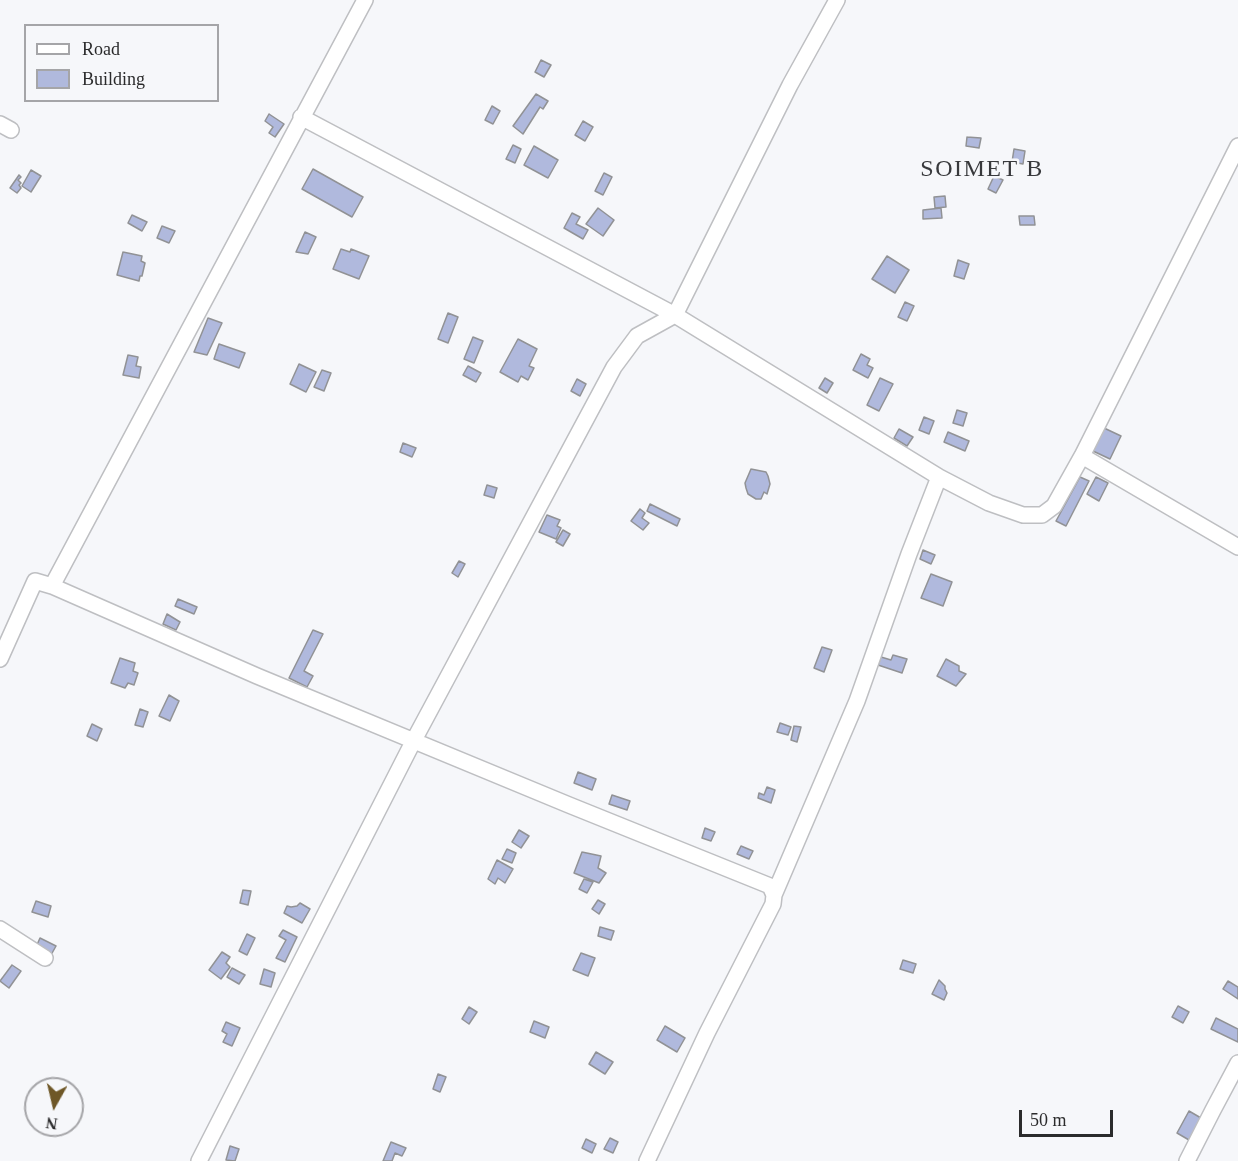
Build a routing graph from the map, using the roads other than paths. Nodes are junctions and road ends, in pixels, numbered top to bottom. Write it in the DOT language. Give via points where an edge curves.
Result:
graph roads {
  1 [pos="364,0"];
  2 [pos="837,0"];
  3 [pos="301,117"];
  4 [pos="1238,146"];
  5 [pos="675,315"];
  6 [pos="1082,456"];
  7 [pos="939,477"];
  8 [pos="1238,546"];
  9 [pos="52,586"];
  10 [pos="0,659"];
  11 [pos="414,740"];
  12 [pos="774,895"];
  13 [pos="0,929"];
  14 [pos="45,958"];
  15 [pos="1238,1063"];
  16 [pos="199,1161"];
  17 [pos="647,1161"];
  18 [pos="1187,1161"];
  1 -- 3 [label="street"];
  2 -- 5 [label="street" via="790,84"];
  3 -- 5 [label="street"];
  3 -- 9 [label="street"];
  4 -- 6 [label="street"];
  5 -- 7 [label="street"];
  5 -- 11 [label="street" via="637,336 614,367"];
  6 -- 7 [label="street" via="1054,506 1042,515 1023,515 989,503"];
  6 -- 8 [label="street"];
  7 -- 12 [label="street" via="857,701"];
  9 -- 10 [label="street" via="34,581"];
  9 -- 11 [label="street"];
  11 -- 12 [label="street" via="770,886"];
  11 -- 16 [label="street"];
  12 -- 17 [label="street"];
  13 -- 14 [label="street"];
  15 -- 18 [label="street"];
}
